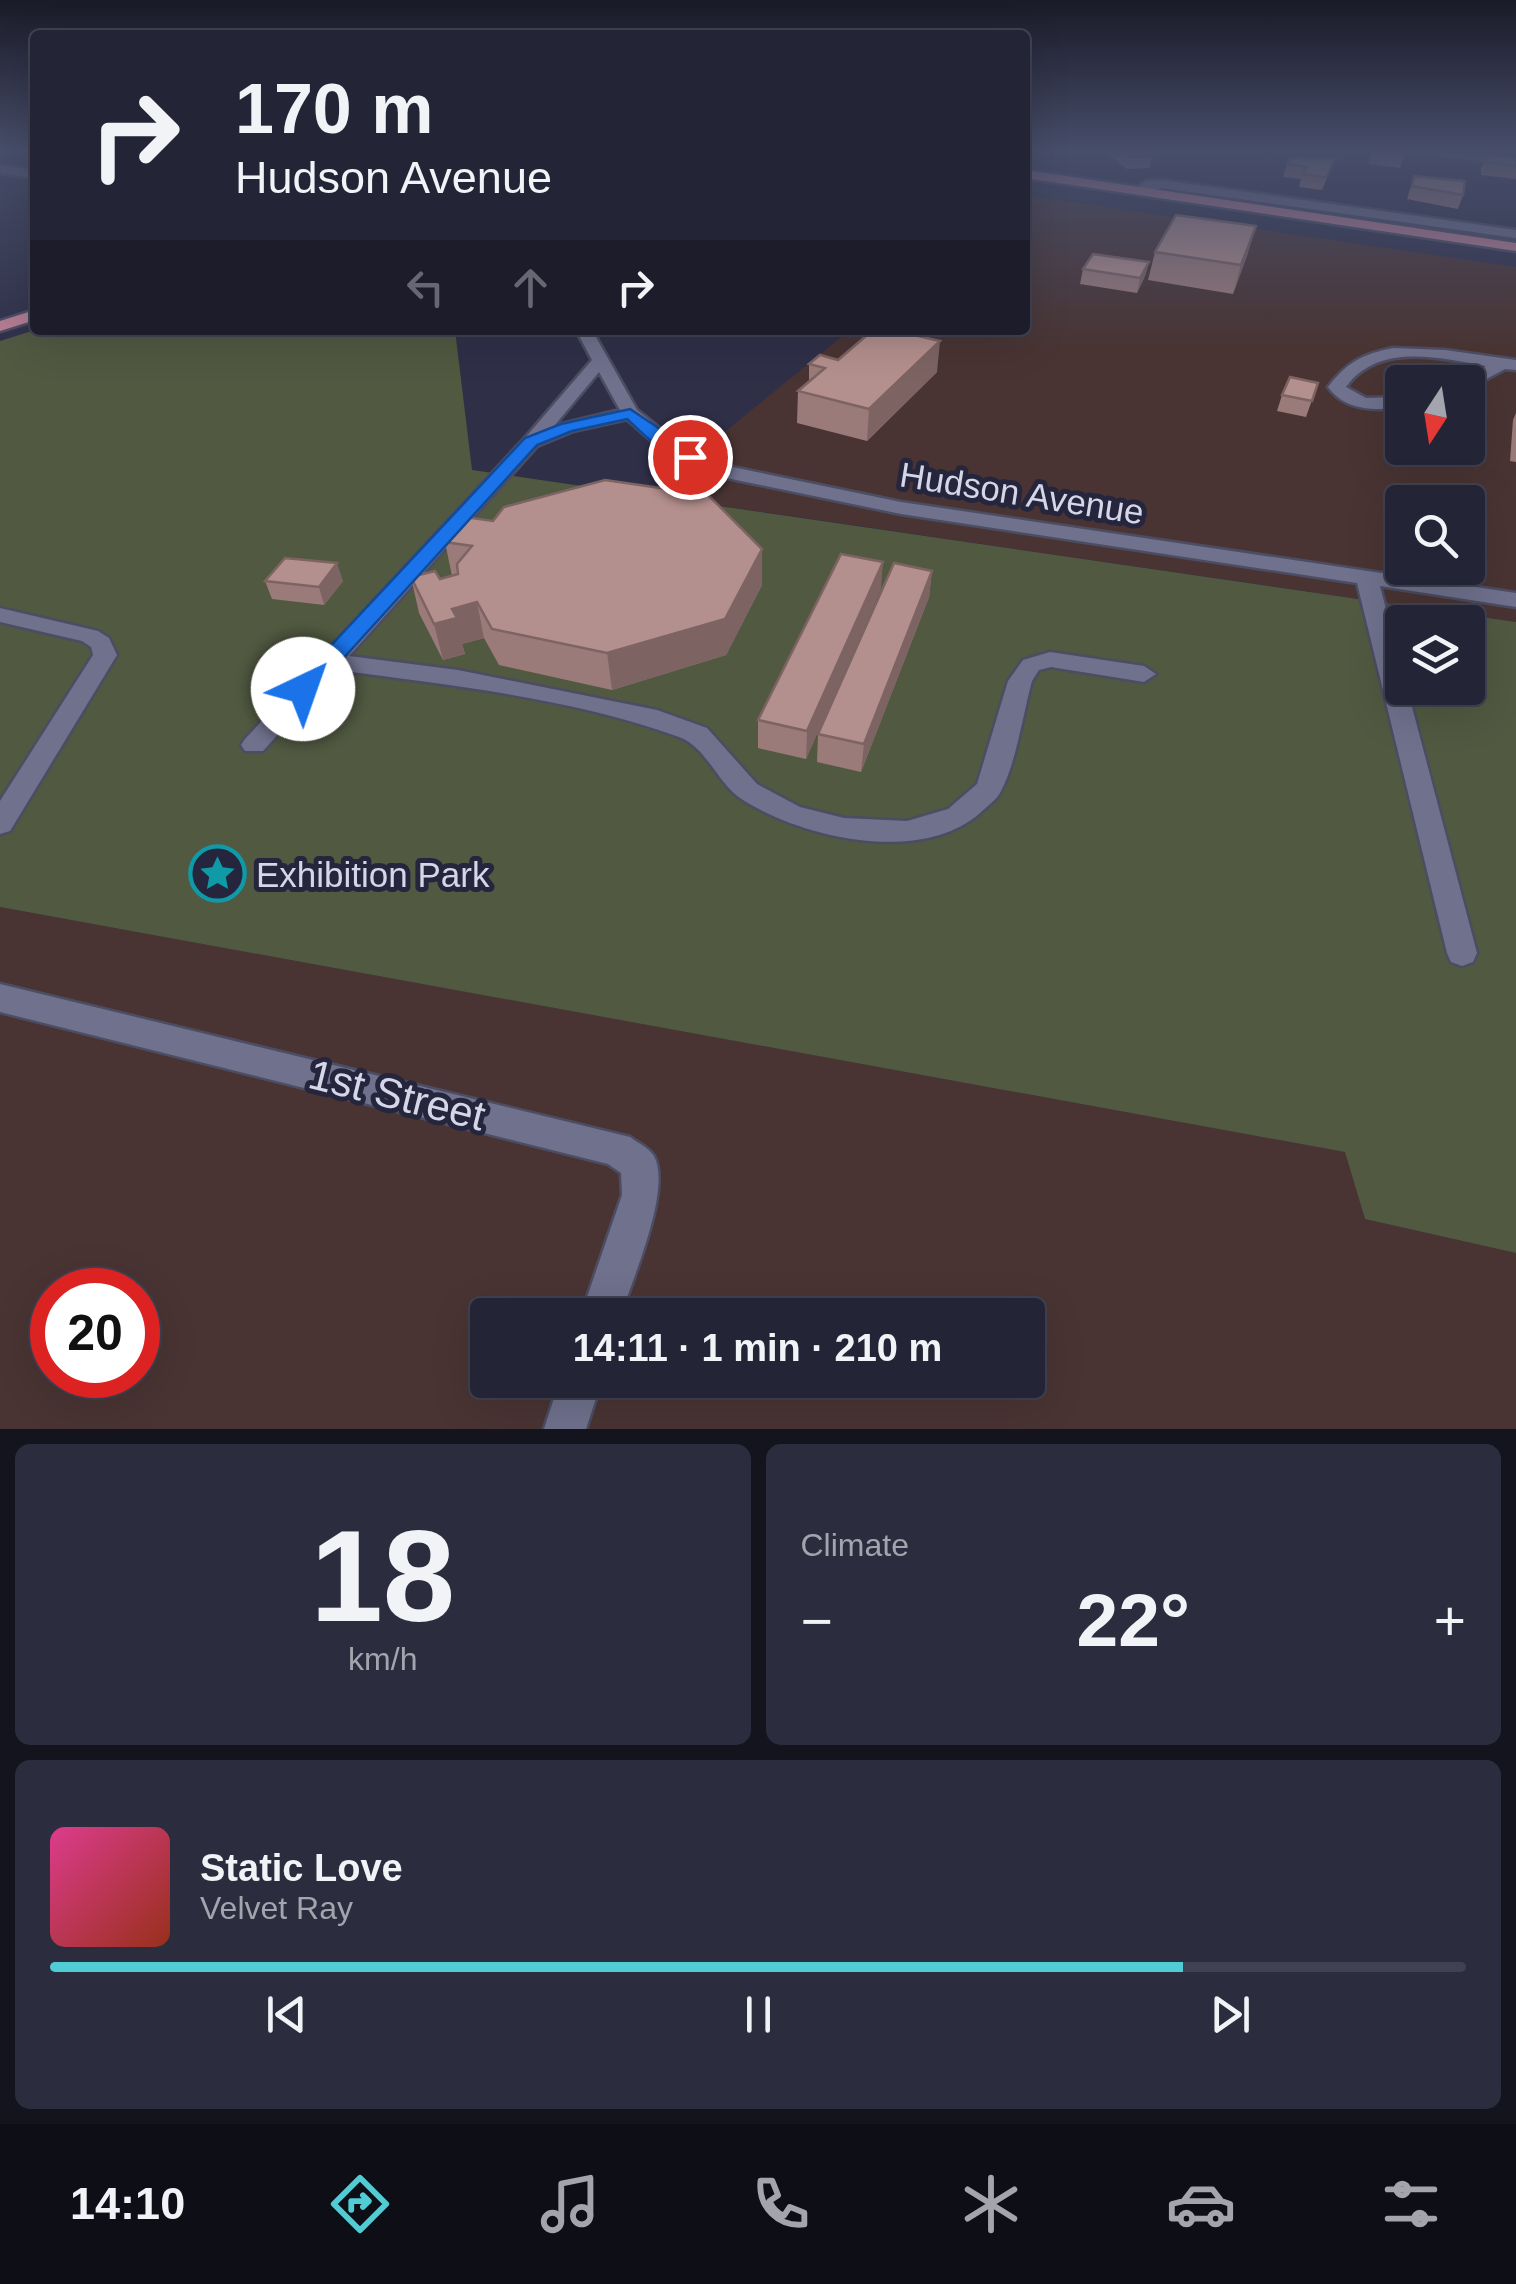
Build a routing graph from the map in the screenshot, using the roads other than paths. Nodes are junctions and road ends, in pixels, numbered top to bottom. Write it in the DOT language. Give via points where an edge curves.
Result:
graph roads {
  1 [pos="1315,217"];
  2 [pos="1393,217"];
  3 [pos="1516,234"];
  4 [pos="1516,247"];
  5 [pos="30,316"];
  6 [pos="0,326"];
  7 [pos="587,335"];
  8 [pos="600,361"];
  9 [pos="1508,364"];
  10 [pos="1485,376"];
  11 [pos="1385,402"];
  12 [pos="630,414"];
  13 [pos="531,442"];
  14 [pos="1367,578"];
  15 [pos="1516,600"];
  16 [pos="0,615"];
  17 [pos="328,661"];
  18 [pos="1144,674"];
  19 [pos="254,745"];
  20 [pos="0,824"];
  21 [pos="1462,953"];
  22 [pos="0,998"];
  23 [pos="607,1298"];
  24 [pos="575,1398"];
  25 [pos="565,1429"];
  1 -- 4 [label="main road"];
  2 -- 3 [label="street"];
  5 -- 6 [label="main road"];
  7 -- 8 [label="street, Hudson Avenue"];
  8 -- 12 [label="street, Hudson Avenue"];
  8 -- 13 [label="street"];
  9 -- 10 [label="street"];
  9 -- 11 [label="street" via="1411,350 1364,362 1343,373 1336,387 1344,397"];
  12 -- 13 [label="street"];
  12 -- 14 [label="street, Hudson Avenue" via="712,469 785,486"];
  13 -- 17 [label="street"];
  14 -- 15 [label="street, Hudson Avenue"];
  14 -- 21 [label="street"];
  16 -- 20 [label="street" via="90,636 105,655"];
  17 -- 18 [label="street" via="458,678 648,716 698,734 748,791 792,815 844,828 907,830 958,818 989,790 1020,681 1031,664 1050,660"];
  17 -- 19 [label="street"];
  22 -- 23 [label="street, 1st Street" via="617,1149 638,1164 640,1195"];
  24 -- 25 [label="street"];
}
